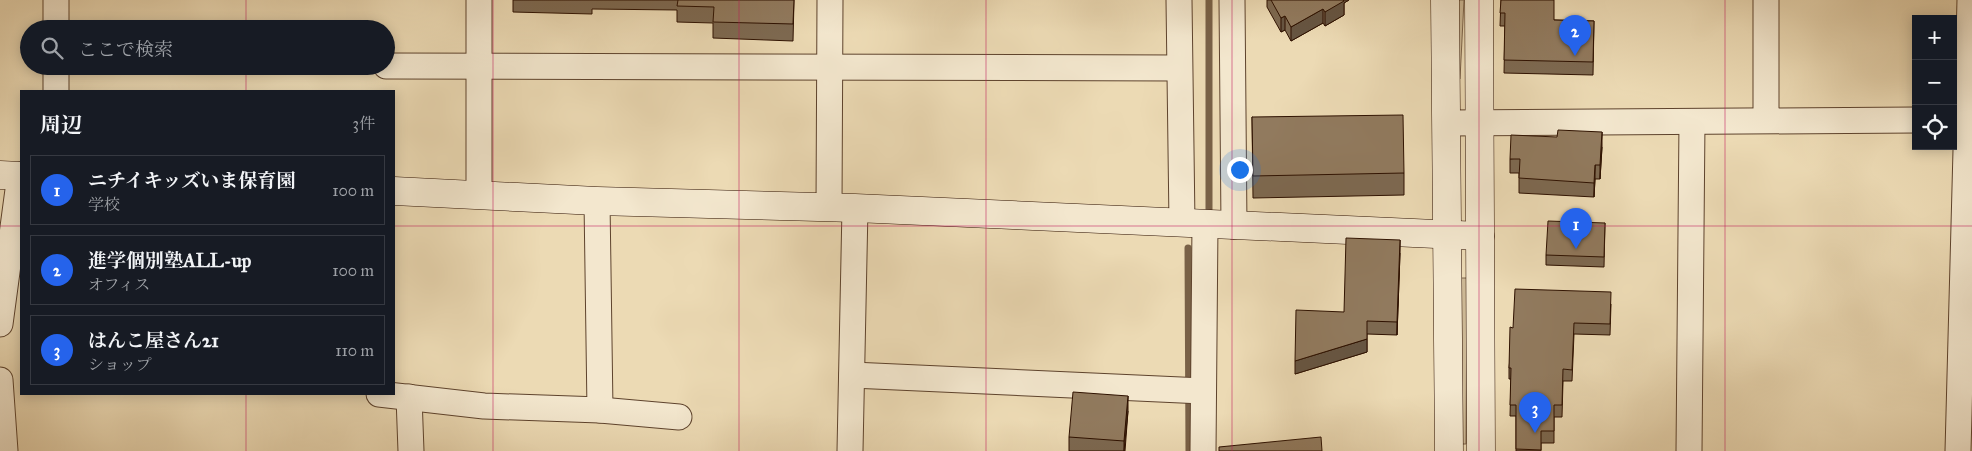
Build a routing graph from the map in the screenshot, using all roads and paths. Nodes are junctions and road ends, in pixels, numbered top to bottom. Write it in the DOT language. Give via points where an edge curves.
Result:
graph roads {
  1 [pos="56,0"];
  2 [pos="479,0"];
  3 [pos="830,0"];
  4 [pos="1179,0"];
  5 [pos="1232,0"];
  6 [pos="1445,0"];
  7 [pos="1479,0"];
  8 [pos="1766,0"];
  9 [pos="1970,0"];
  10 [pos="56,20"];
  11 [pos="395,66"];
  12 [pos="479,67"];
  13 [pos="829,67"];
  14 [pos="1179,68"];
  15 [pos="56,75"];
  16 [pos="56,90"];
  17 [pos="1766,120"];
  18 [pos="1912,120"];
  19 [pos="1960,120"];
  20 [pos="1692,122"];
  21 [pos="1446,123"];
  22 [pos="1480,123"];
  23 [pos="14,175"];
  24 [pos="395,191"];
  25 [pos="480,194"];
  26 [pos="597,201"];
  27 [pos="842,208"];
  28 [pos="1193,224"];
  29 [pos="1234,226"];
  30 [pos="1446,235"];
  31 [pos="1480,236"];
  32 [pos="8,318"];
  33 [pos="852,375"];
  34 [pos="0,380"];
  35 [pos="1193,391"];
  36 [pos="387,395"];
  37 [pos="409,398"];
  38 [pos="600,410"];
  39 [pos="679,417"];
  40 [pos="5,451"];
  41 [pos="411,451"];
  42 [pos="850,451"];
  43 [pos="1203,451"];
  44 [pos="1449,451"];
  45 [pos="1481,451"];
  46 [pos="1689,451"];
  47 [pos="1958,451"];
  1 -- 10 [label="street"];
  2 -- 12 [label="street"];
  3 -- 13 [label="street"];
  4 -- 14 [label="street"];
  5 -- 29 [label="street"];
  6 -- 21 [label="street"];
  7 -- 22 [label="street"];
  8 -- 17 [label="street"];
  9 -- 19 [label="street"];
  11 -- 12 [label="street"];
  12 -- 13 [label="street"];
  12 -- 25 [label="street"];
  13 -- 14 [label="street"];
  13 -- 27 [label="street"];
  14 -- 28 [label="street"];
  15 -- 16 [label="street"];
  17 -- 18 [label="street"];
  17 -- 20 [label="street"];
  19 -- 47 [label="street"];
  20 -- 22 [label="street"];
  20 -- 46 [label="street"];
  21 -- 22 [label="street"];
  21 -- 30 [label="street"];
  22 -- 31 [label="street"];
  23 -- 32 [label="street"];
  24 -- 25 [label="street"];
  25 -- 26 [label="street"];
  26 -- 27 [label="street"];
  26 -- 38 [label="street"];
  27 -- 28 [label="street"];
  27 -- 33 [label="street"];
  28 -- 29 [label="street"];
  28 -- 35 [label="street"];
  29 -- 30 [label="street"];
  30 -- 31 [label="street"];
  30 -- 44 [label="street"];
  31 -- 45 [label="street"];
  33 -- 35 [label="street"];
  33 -- 42 [label="street"];
  34 -- 40 [label="street"];
  35 -- 43 [label="street"];
  36 -- 37 [label="street"];
  37 -- 38 [label="street" via="484,406"];
  37 -- 41 [label="street"];
  38 -- 39 [label="street"];
}
